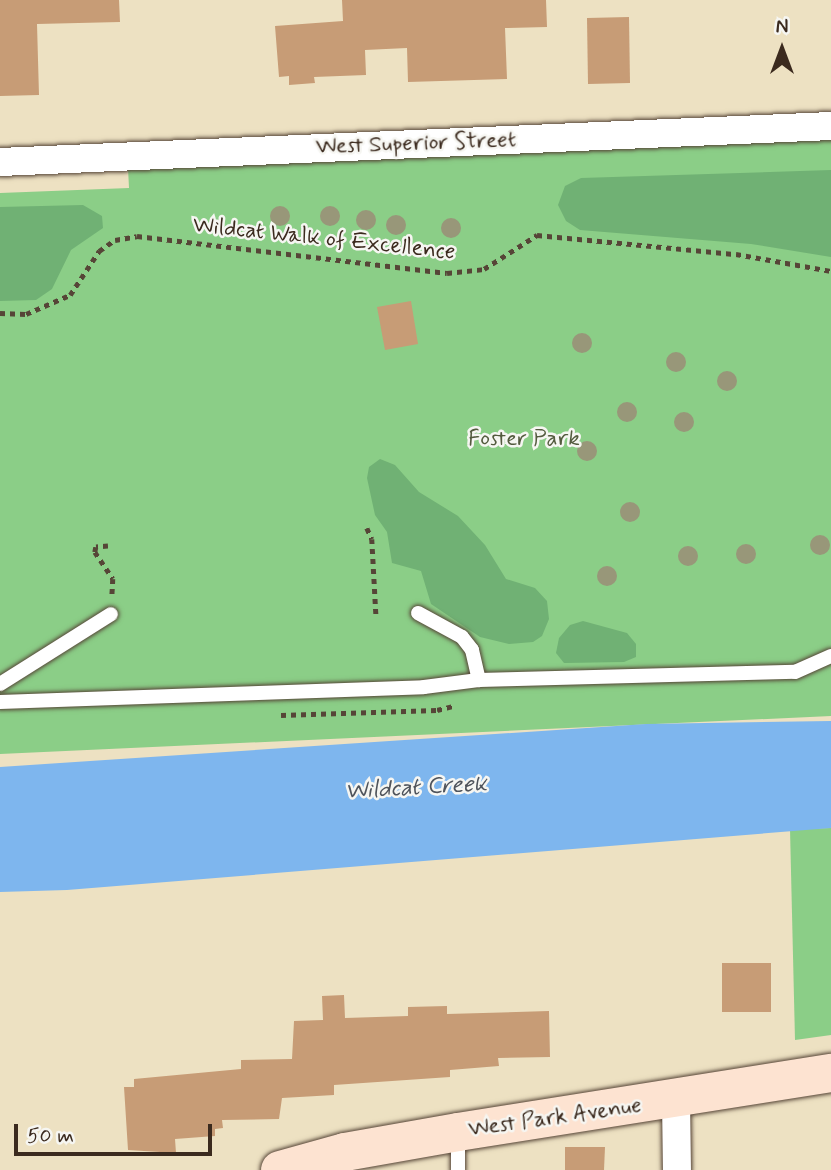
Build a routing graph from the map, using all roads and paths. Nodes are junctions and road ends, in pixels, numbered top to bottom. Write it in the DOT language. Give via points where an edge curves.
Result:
graph roads {
  1 [pos="831,126"];
  2 [pos="0,162"];
  3 [pos="831,271"];
  4 [pos="0,313"];
  5 [pos="367,528"];
  6 [pos="107,546"];
  7 [pos="418,613"];
  8 [pos="111,614"];
  9 [pos="376,614"];
  10 [pos="831,656"];
  11 [pos="479,680"];
  12 [pos="0,684"];
  13 [pos="0,702"];
  14 [pos="831,1073"];
  15 [pos="676,1100"];
  16 [pos="458,1132"];
  17 [pos="280,1170"];
  18 [pos="458,1170"];
  19 [pos="677,1170"];
  1 -- 2 [label="street, West Superior Street"];
  3 -- 4 [label="path, Wildcat Walk of Excellence" via="736,254 537,235 484,269 447,273 137,236 115,240 99,251 70,295 47,308 26,314"];
  5 -- 9 [label="path" via="372,539"];
  6 -- 8 [label="path" via="96,547 95,552 113,579"];
  7 -- 11 [label="lane" via="462,637 472,650"];
  8 -- 12 [label="lane"];
  10 -- 11 [label="lane" via="795,672"];
  11 -- 13 [label="lane" via="424,687"];
  14 -- 15 [label="main road, West Park Avenue"];
  15 -- 16 [label="main road, West Park Avenue"];
  15 -- 19 [label="street"];
  16 -- 17 [label="main road, West Park Avenue" via="345,1152"];
  16 -- 18 [label="lane"];
}
